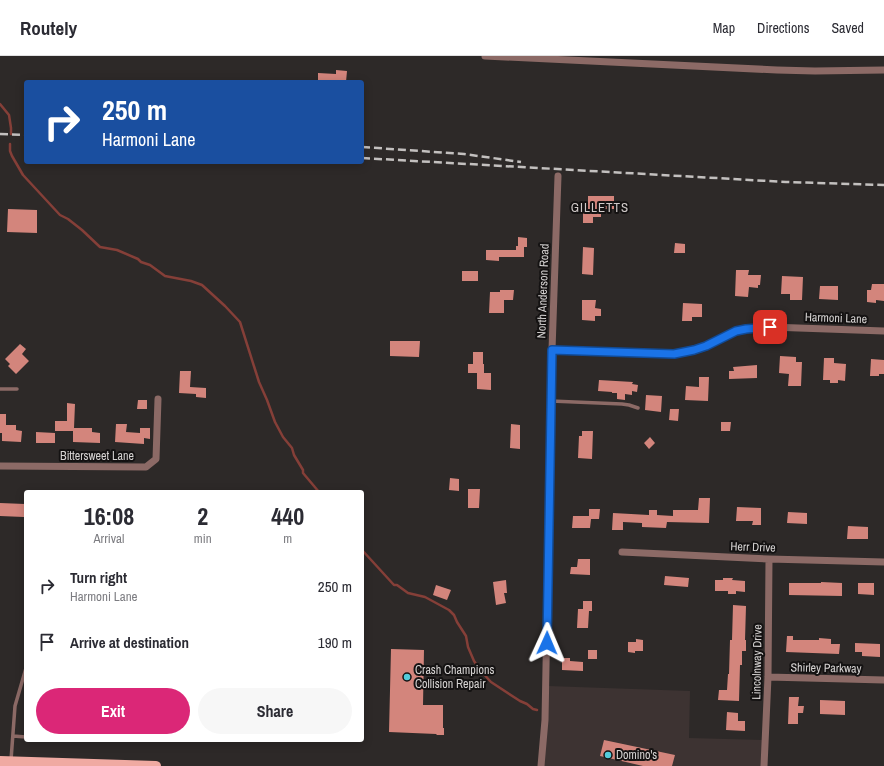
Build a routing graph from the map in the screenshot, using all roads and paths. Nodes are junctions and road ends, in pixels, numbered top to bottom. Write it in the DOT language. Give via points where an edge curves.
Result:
graph roads {
  1 [pos="485,56"];
  2 [pos="884,70"];
  3 [pos="558,176"];
  4 [pos="884,331"];
  5 [pos="552,350"];
  6 [pos="0,389"];
  7 [pos="17,389"];
  8 [pos="158,399"];
  9 [pos="551,401"];
  10 [pos="638,408"];
  11 [pos="0,466"];
  12 [pos="622,552"];
  13 [pos="768,559"];
  14 [pos="884,562"];
  15 [pos="24,675"];
  16 [pos="768,677"];
  17 [pos="884,680"];
  18 [pos="13,736"];
  19 [pos="24,737"];
  20 [pos="0,761"];
  21 [pos="11,761"];
  22 [pos="66,765"];
  23 [pos="156,766"];
  24 [pos="541,766"];
  25 [pos="764,766"];
  1 -- 2 [label="street" via="777,70"];
  3 -- 5 [label="street, North Anderson Road"];
  4 -- 5 [label="street, Harmoni Lane" via="757,327 736,331 706,346 674,354"];
  5 -- 9 [label="street, North Anderson Road"];
  6 -- 7 [label="lane"];
  8 -- 11 [label="street, Bittersweet Lane" via="156,459 146,467"];
  9 -- 10 [label="lane" via="622,404"];
  9 -- 24 [label="street, North Anderson Road" via="545,720"];
  12 -- 13 [label="street, Herr Drive"];
  13 -- 14 [label="street, Herr Drive"];
  13 -- 16 [label="street, Lincolnway Drive"];
  15 -- 18 [label="lane" via="15,706"];
  16 -- 17 [label="street, Shirley Parkway"];
  16 -- 25 [label="street, Lincolnway Drive"];
  18 -- 19 [label="lane"];
  18 -- 21 [label="lane"];
  20 -- 21 [label="main road"];
  21 -- 22 [label="main road"];
  22 -- 23 [label="main road"];
}
